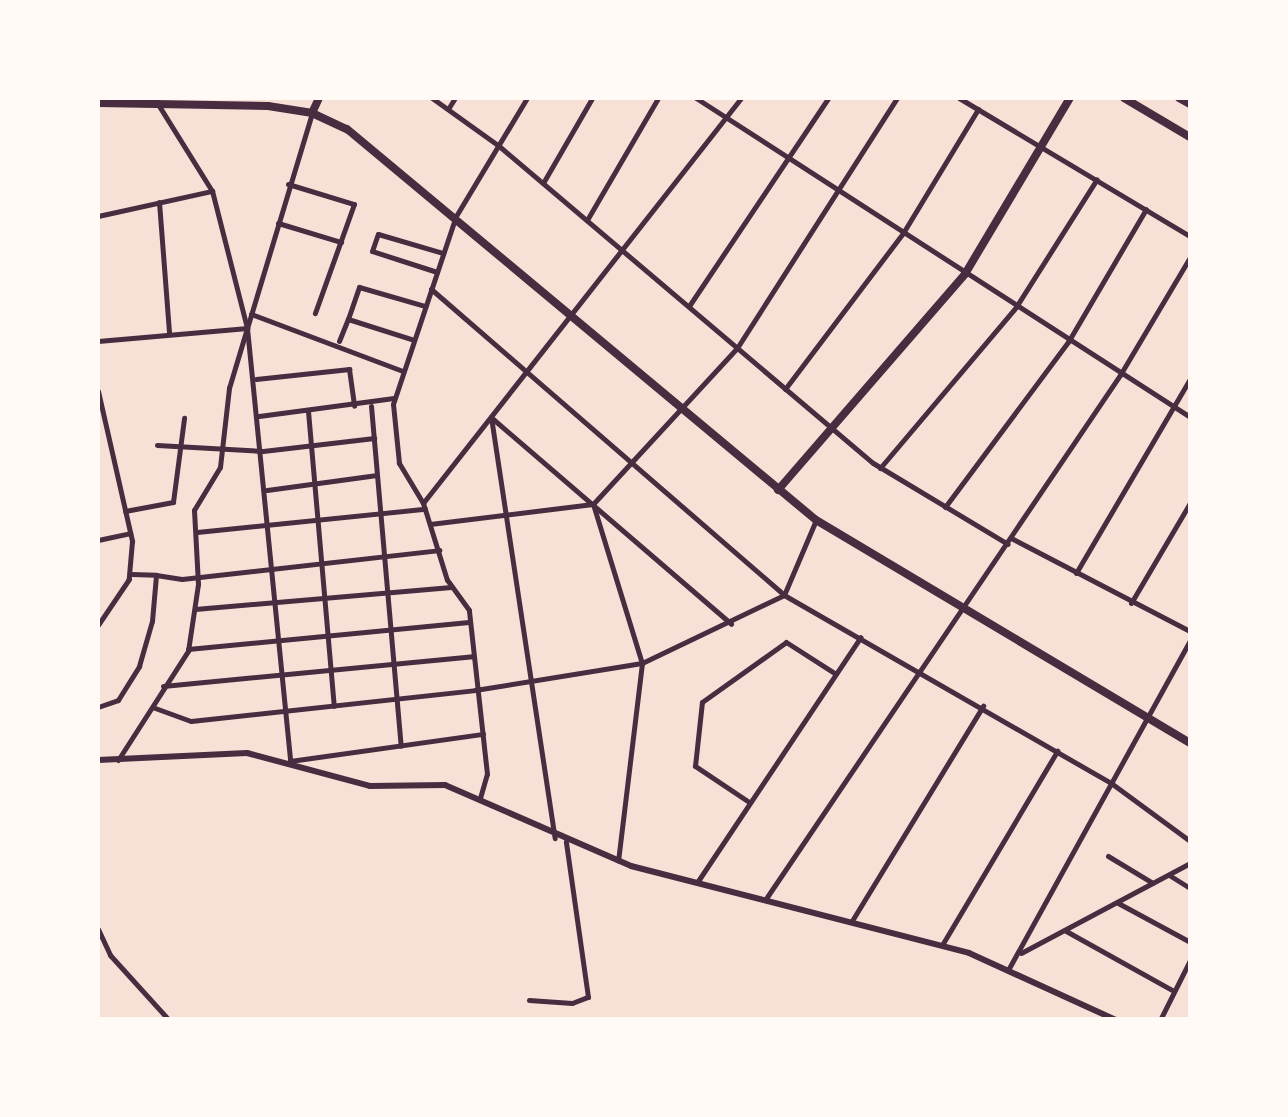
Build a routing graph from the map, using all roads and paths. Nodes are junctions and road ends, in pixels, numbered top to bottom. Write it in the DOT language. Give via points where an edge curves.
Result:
graph roads {
  1 [pos="319,98"];
  2 [pos="432,98"];
  3 [pos="455,98"];
  4 [pos="527,98"];
  5 [pos="592,98"];
  6 [pos="658,98"];
  7 [pos="696,98"];
  8 [pos="741,98"];
  9 [pos="828,98"];
  10 [pos="897,98"];
  11 [pos="960,98"];
  12 [pos="1070,98"];
  13 [pos="1124,98"];
  14 [pos="1179,98"];
  15 [pos="155,100"];
  16 [pos="230,100"];
  17 [pos="98,103"];
  18 [pos="1190,104"];
  19 [pos="978,108"];
  20 [pos="448,109"];
  21 [pos="312,113"];
  22 [pos="726,117"];
  23 [pos="1190,138"];
  24 [pos="498,146"];
  25 [pos="1041,146"];
  26 [pos="792,160"];
  27 [pos="1097,179"];
  28 [pos="542,183"];
  29 [pos="288,184"];
  30 [pos="212,191"];
  31 [pos="841,192"];
  32 [pos="159,202"];
  33 [pos="1146,209"];
  34 [pos="98,216"];
  35 [pos="456,216"];
  36 [pos="587,220"];
  37 [pos="278,222"];
  38 [pos="903,233"];
  39 [pos="1190,236"];
  40 [pos="340,242"];
  41 [pos="622,250"];
  42 [pos="443,253"];
  43 [pos="1190,258"];
  44 [pos="436,272"];
  45 [pos="965,274"];
  46 [pos="431,289"];
  47 [pos="425,306"];
  48 [pos="689,306"];
  49 [pos="1016,308"];
  50 [pos="315,313"];
  51 [pos="251,314"];
  52 [pos="572,316"];
  53 [pos="348,320"];
  54 [pos="247,328"];
  55 [pos="169,334"];
  56 [pos="98,340"];
  57 [pos="414,340"];
  58 [pos="339,342"];
  59 [pos="1068,342"];
  60 [pos="737,348"];
  61 [pos="403,371"];
  62 [pos="527,372"];
  63 [pos="1120,375"];
  64 [pos="1190,378"];
  65 [pos="256,379"];
  66 [pos="785,390"];
  67 [pos="98,391"];
  68 [pos="394,398"];
  69 [pos="371,406"];
  70 [pos="354,407"];
  71 [pos="1174,407"];
  72 [pos="686,408"];
  73 [pos="308,411"];
  74 [pos="259,416"];
  75 [pos="491,417"];
  76 [pos="1190,417"];
  77 [pos="184,418"];
  78 [pos="831,428"];
  79 [pos="374,438"];
  80 [pos="157,445"];
  81 [pos="310,446"];
  82 [pos="180,447"];
  83 [pos="224,451"];
  84 [pos="263,451"];
  85 [pos="630,462"];
  86 [pos="880,468"];
  87 [pos="377,476"];
  88 [pos="314,484"];
  89 [pos="266,490"];
  90 [pos="778,490"];
  91 [pos="1190,503"];
  92 [pos="594,504"];
  93 [pos="424,506"];
  94 [pos="945,506"];
  95 [pos="125,511"];
  96 [pos="381,514"];
  97 [pos="506,514"];
  98 [pos="318,520"];
  99 [pos="816,520"];
  100 [pos="270,524"];
  101 [pos="430,524"];
  102 [pos="196,532"];
  103 [pos="130,533"];
  104 [pos="98,540"];
  105 [pos="1009,541"];
  106 [pos="439,550"];
  107 [pos="384,555"];
  108 [pos="322,562"];
  109 [pos="274,566"];
  110 [pos="131,574"];
  111 [pos="198,574"];
  112 [pos="1076,574"];
  113 [pos="156,575"];
  114 [pos="452,587"];
  115 [pos="388,592"];
  116 [pos="784,594"];
  117 [pos="324,598"];
  118 [pos="276,602"];
  119 [pos="1131,603"];
  120 [pos="195,609"];
  121 [pos="964,610"];
  122 [pos="470,622"];
  123 [pos="98,624"];
  124 [pos="731,624"];
  125 [pos="392,629"];
  126 [pos="1190,632"];
  127 [pos="328,636"];
  128 [pos="861,637"];
  129 [pos="280,640"];
  130 [pos="1190,640"];
  131 [pos="188,649"];
  132 [pos="472,656"];
  133 [pos="642,663"];
  134 [pos="394,664"];
  135 [pos="331,670"];
  136 [pos="922,670"];
  137 [pos="283,674"];
  138 [pos="836,674"];
  139 [pos="536,680"];
  140 [pos="163,686"];
  141 [pos="475,690"];
  142 [pos="398,699"];
  143 [pos="334,706"];
  144 [pos="982,706"];
  145 [pos="98,707"];
  146 [pos="155,708"];
  147 [pos="286,712"];
  148 [pos="1148,718"];
  149 [pos="483,734"];
  150 [pos="1190,743"];
  151 [pos="401,746"];
  152 [pos="1057,751"];
  153 [pos="98,760"];
  154 [pos="118,760"];
  155 [pos="290,762"];
  156 [pos="1111,783"];
  157 [pos="480,798"];
  158 [pos="748,802"];
  159 [pos="555,838"];
  160 [pos="1190,841"];
  161 [pos="566,842"];
  162 [pos="1108,856"];
  163 [pos="618,861"];
  164 [pos="1190,863"];
  165 [pos="1168,875"];
  166 [pos="698,881"];
  167 [pos="1153,883"];
  168 [pos="1190,888"];
  169 [pos="767,898"];
  170 [pos="1117,902"];
  171 [pos="853,919"];
  172 [pos="98,929"];
  173 [pos="1065,930"];
  174 [pos="1190,942"];
  175 [pos="942,945"];
  176 [pos="1019,955"];
  177 [pos="1190,960"];
  178 [pos="1006,972"];
  179 [pos="1172,990"];
  180 [pos="529,1000"];
  181 [pos="168,1020"];
  182 [pos="1116,1020"];
  183 [pos="1160,1020"];
  1 -- 21 [label="main road"];
  2 -- 20 [label="street"];
  3 -- 20 [label="street"];
  4 -- 24 [label="street"];
  5 -- 28 [label="street"];
  6 -- 36 [label="street"];
  7 -- 22 [label="street"];
  8 -- 22 [label="street"];
  9 -- 26 [label="street"];
  10 -- 31 [label="street"];
  11 -- 19 [label="street"];
  12 -- 25 [label="main road"];
  13 -- 23 [label="main road"];
  14 -- 18 [label="main road"];
  15 -- 16 [label="main road"];
  15 -- 17 [label="main road"];
  15 -- 30 [label="street"];
  16 -- 21 [label="main road"];
  19 -- 25 [label="street"];
  19 -- 38 [label="street"];
  20 -- 24 [label="street"];
  21 -- 29 [label="street"];
  21 -- 35 [label="main road" via="377,149"];
  22 -- 26 [label="street"];
  22 -- 41 [label="street"];
  24 -- 28 [label="street"];
  24 -- 35 [label="street"];
  25 -- 27 [label="street"];
  25 -- 45 [label="main road"];
  26 -- 31 [label="street"];
  26 -- 48 [label="street"];
  27 -- 33 [label="street"];
  27 -- 49 [label="street"];
  28 -- 36 [label="street"];
  29 -- 37 [label="street"];
  29 -- 40 [label="street" via="354,204"];
  30 -- 32 [label="street"];
  30 -- 54 [label="street"];
  31 -- 38 [label="street"];
  31 -- 60 [label="street"];
  32 -- 34 [label="street"];
  32 -- 55 [label="street"];
  33 -- 39 [label="street"];
  33 -- 59 [label="street"];
  35 -- 42 [label="street"];
  35 -- 52 [label="main road"];
  36 -- 41 [label="street"];
  37 -- 40 [label="street"];
  37 -- 51 [label="street"];
  38 -- 45 [label="street"];
  38 -- 66 [label="street"];
  40 -- 50 [label="street"];
  41 -- 48 [label="street"];
  41 -- 52 [label="street"];
  42 -- 44 [label="street"];
  42 -- 44 [label="street" via="378,234 372,251"];
  43 -- 63 [label="street"];
  44 -- 46 [label="street"];
  45 -- 49 [label="street"];
  45 -- 78 [label="main road"];
  46 -- 47 [label="street"];
  46 -- 62 [label="street"];
  47 -- 53 [label="street" via="360,287"];
  47 -- 57 [label="street"];
  48 -- 60 [label="street"];
  49 -- 59 [label="street"];
  49 -- 86 [label="street"];
  51 -- 54 [label="street"];
  51 -- 58 [label="street"];
  52 -- 62 [label="street"];
  52 -- 72 [label="main road"];
  53 -- 57 [label="street"];
  53 -- 58 [label="street"];
  54 -- 55 [label="street"];
  54 -- 65 [label="street"];
  54 -- 83 [label="street" via="229,388"];
  55 -- 56 [label="street"];
  57 -- 61 [label="street"];
  58 -- 61 [label="street" via="341,352"];
  59 -- 63 [label="street"];
  59 -- 94 [label="street"];
  60 -- 66 [label="street"];
  60 -- 72 [label="street"];
  61 -- 68 [label="street"];
  62 -- 75 [label="street"];
  62 -- 85 [label="street"];
  63 -- 71 [label="street"];
  63 -- 105 [label="street"];
  64 -- 71 [label="street"];
  65 -- 70 [label="street" via="349,369"];
  65 -- 74 [label="street"];
  66 -- 78 [label="street"];
  67 -- 95 [label="street"];
  68 -- 69 [label="street"];
  68 -- 93 [label="street" via="399,463"];
  69 -- 70 [label="street"];
  69 -- 79 [label="street"];
  70 -- 73 [label="street"];
  71 -- 76 [label="street"];
  71 -- 112 [label="street"];
  72 -- 85 [label="street"];
  72 -- 90 [label="main road"];
  73 -- 74 [label="street"];
  73 -- 81 [label="street"];
  74 -- 84 [label="street"];
  75 -- 92 [label="street"];
  75 -- 93 [label="street"];
  75 -- 97 [label="street"];
  77 -- 82 [label="street"];
  78 -- 86 [label="street"];
  78 -- 90 [label="main road"];
  79 -- 81 [label="street"];
  79 -- 87 [label="street"];
  80 -- 82 [label="street"];
  81 -- 84 [label="street"];
  81 -- 88 [label="street"];
  82 -- 83 [label="street"];
  82 -- 95 [label="street" via="173,502"];
  83 -- 84 [label="street"];
  83 -- 102 [label="street" via="196,500"];
  84 -- 89 [label="street"];
  85 -- 92 [label="street"];
  85 -- 116 [label="street"];
  86 -- 94 [label="street"];
  87 -- 88 [label="street"];
  87 -- 96 [label="street"];
  88 -- 89 [label="street"];
  88 -- 98 [label="street"];
  89 -- 100 [label="street"];
  90 -- 99 [label="main road"];
  91 -- 119 [label="street"];
  92 -- 97 [label="street"];
  92 -- 124 [label="street"];
  92 -- 133 [label="street"];
  93 -- 96 [label="street"];
  93 -- 101 [label="street"];
  94 -- 105 [label="street"];
  95 -- 103 [label="street"];
  96 -- 98 [label="street"];
  96 -- 107 [label="street"];
  97 -- 101 [label="street"];
  97 -- 139 [label="street"];
  98 -- 100 [label="street"];
  98 -- 108 [label="street"];
  99 -- 116 [label="street"];
  99 -- 121 [label="main road"];
  100 -- 102 [label="street"];
  100 -- 109 [label="street"];
  101 -- 106 [label="street"];
  102 -- 111 [label="street"];
  103 -- 104 [label="street"];
  103 -- 110 [label="street"];
  105 -- 112 [label="street"];
  105 -- 121 [label="street"];
  106 -- 107 [label="street"];
  106 -- 114 [label="street"];
  107 -- 108 [label="street"];
  107 -- 115 [label="street"];
  108 -- 109 [label="street"];
  108 -- 117 [label="street"];
  109 -- 111 [label="street"];
  109 -- 118 [label="street"];
  110 -- 113 [label="street"];
  110 -- 123 [label="street"];
  111 -- 113 [label="street"];
  111 -- 120 [label="street"];
  112 -- 119 [label="street"];
  113 -- 145 [label="street" via="139,666 118,700"];
  114 -- 115 [label="street"];
  114 -- 122 [label="street" via="466,603"];
  115 -- 117 [label="street"];
  115 -- 125 [label="street"];
  116 -- 124 [label="street"];
  116 -- 128 [label="street"];
  117 -- 118 [label="street"];
  117 -- 127 [label="street"];
  118 -- 120 [label="street"];
  118 -- 129 [label="street"];
  119 -- 126 [label="street"];
  120 -- 131 [label="street"];
  121 -- 136 [label="street"];
  121 -- 148 [label="main road"];
  122 -- 125 [label="street"];
  122 -- 132 [label="street"];
  124 -- 133 [label="street"];
  125 -- 127 [label="street"];
  125 -- 134 [label="street"];
  127 -- 129 [label="street"];
  127 -- 135 [label="street"];
  128 -- 136 [label="street"];
  128 -- 138 [label="street"];
  129 -- 131 [label="street"];
  129 -- 137 [label="street"];
  130 -- 148 [label="street"];
  131 -- 140 [label="street"];
  132 -- 134 [label="street"];
  132 -- 141 [label="street"];
  133 -- 139 [label="street"];
  133 -- 163 [label="street"];
  134 -- 135 [label="street"];
  134 -- 142 [label="street"];
  135 -- 137 [label="street"];
  135 -- 143 [label="street"];
  136 -- 144 [label="street"];
  136 -- 169 [label="street"];
  137 -- 140 [label="street"];
  137 -- 147 [label="street"];
  138 -- 158 [label="street"];
  138 -- 158 [label="street" via="786,642 702,702 695,766"];
  139 -- 141 [label="street"];
  139 -- 159 [label="street"];
  140 -- 146 [label="street"];
  141 -- 142 [label="street"];
  141 -- 149 [label="street"];
  142 -- 143 [label="street"];
  142 -- 151 [label="street"];
  143 -- 147 [label="street"];
  144 -- 152 [label="street"];
  144 -- 171 [label="street"];
  146 -- 147 [label="street" via="191,721"];
  146 -- 154 [label="street"];
  147 -- 155 [label="street"];
  148 -- 150 [label="main road"];
  148 -- 156 [label="street"];
  149 -- 151 [label="street"];
  149 -- 157 [label="street" via="487,774"];
  151 -- 155 [label="street"];
  152 -- 156 [label="street"];
  152 -- 175 [label="street"];
  153 -- 154 [label="street"];
  154 -- 155 [label="street" via="229,752"];
  155 -- 157 [label="street" via="353,782 445,785"];
  156 -- 160 [label="street"];
  156 -- 176 [label="street"];
  157 -- 159 [label="street"];
  158 -- 166 [label="street"];
  159 -- 161 [label="street"];
  161 -- 163 [label="street"];
  161 -- 180 [label="street" via="588,997 572,1003"];
  162 -- 167 [label="street"];
  163 -- 166 [label="street"];
  164 -- 165 [label="street"];
  165 -- 167 [label="street"];
  165 -- 168 [label="street"];
  166 -- 169 [label="street"];
  167 -- 170 [label="street"];
  169 -- 171 [label="street"];
  170 -- 173 [label="street"];
  170 -- 174 [label="street"];
  171 -- 175 [label="street"];
  172 -- 181 [label="street" via="110,955"];
  173 -- 176 [label="street"];
  173 -- 179 [label="street"];
  175 -- 178 [label="street"];
  176 -- 178 [label="street"];
  177 -- 179 [label="street"];
  178 -- 182 [label="street"];
  179 -- 183 [label="street"];
}
